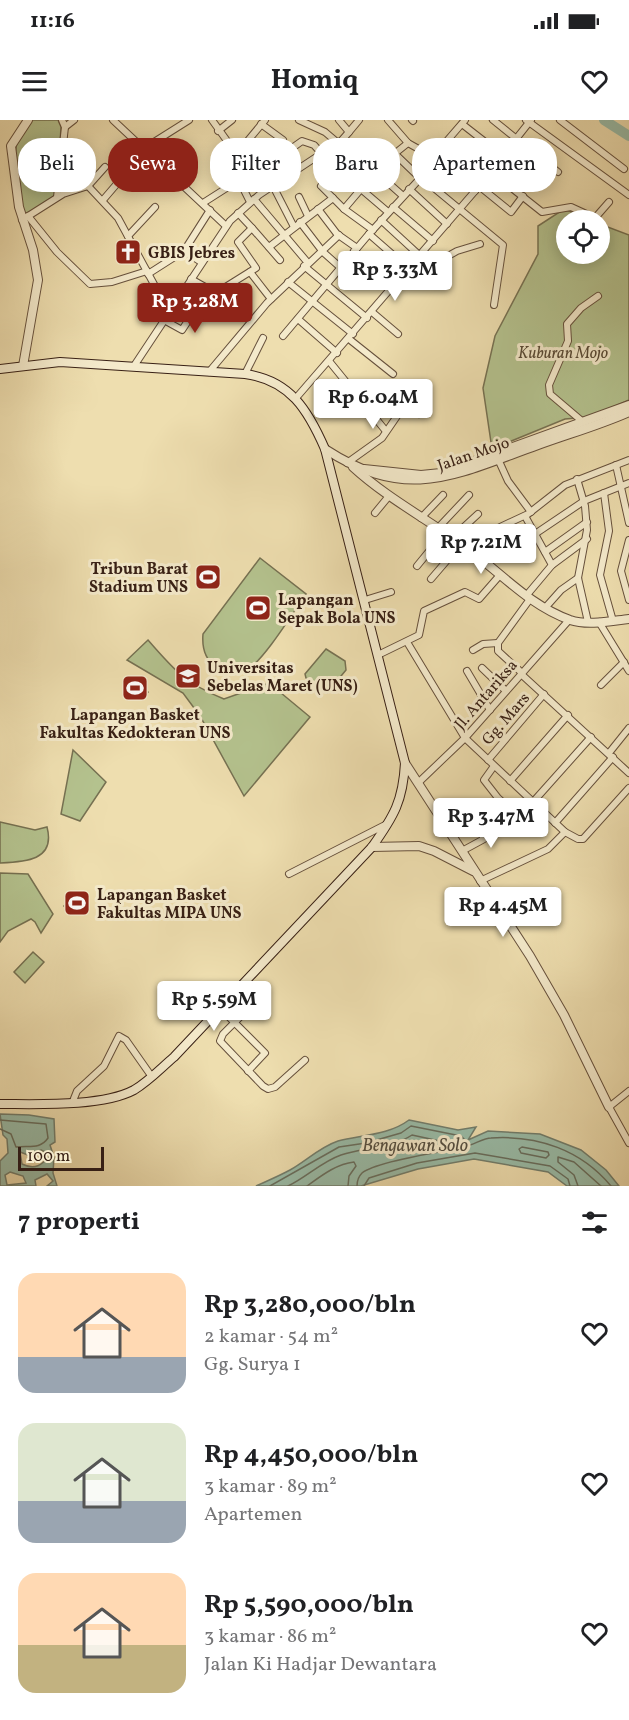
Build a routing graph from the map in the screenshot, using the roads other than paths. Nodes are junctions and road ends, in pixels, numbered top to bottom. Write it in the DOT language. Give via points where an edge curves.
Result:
graph roads {
  1 [pos="28,120"];
  2 [pos="62,120"];
  3 [pos="74,120"];
  4 [pos="125,120"];
  5 [pos="189,120"];
  6 [pos="212,120"];
  7 [pos="232,120"];
  8 [pos="299,120"];
  9 [pos="339,120"];
  10 [pos="359,120"];
  11 [pos="388,120"];
  12 [pos="493,120"];
  13 [pos="560,120"];
  14 [pos="529,121"];
  15 [pos="116,122"];
  16 [pos="263,122"];
  17 [pos="464,122"];
  18 [pos="65,127"];
  19 [pos="219,131"];
  20 [pos="349,132"];
  21 [pos="132,138"];
  22 [pos="162,138"];
  23 [pos="224,138"];
  24 [pos="251,138"];
  25 [pos="281,138"];
  26 [pos="333,138"];
  27 [pos="343,138"];
  28 [pos="451,138"];
  29 [pos="483,138"];
  30 [pos="515,138"];
  31 [pos="517,138"];
  32 [pos="408,143"];
  33 [pos="412,145"];
  34 [pos="400,149"];
  35 [pos="400,159"];
  36 [pos="105,167"];
  37 [pos="624,169"];
  38 [pos="412,170"];
  39 [pos="96,177"];
  40 [pos="412,186"];
  41 [pos="409,189"];
  42 [pos="68,192"];
  43 [pos="94,192"];
  44 [pos="110,192"];
  45 [pos="191,192"];
  46 [pos="220,192"];
  47 [pos="247,192"];
  48 [pos="264,192"];
  49 [pos="277,192"];
  50 [pos="327,192"];
  51 [pos="359,192"];
  52 [pos="363,192"];
  53 [pos="399,192"];
  54 [pos="439,192"];
  55 [pos="475,192"];
  56 [pos="482,192"];
  57 [pos="518,192"];
  58 [pos="629,195"];
  59 [pos="403,196"];
  60 [pos="523,196"];
  61 [pos="57,197"];
  62 [pos="299,197"];
  63 [pos="333,198"];
  64 [pos="103,200"];
  65 [pos="252,200"];
  66 [pos="609,202"];
  67 [pos="203,203"];
  68 [pos="155,207"];
  69 [pos="393,207"];
  70 [pos="344,208"];
  71 [pos="318,209"];
  72 [pos="210,210"];
  73 [pos="460,210"];
  74 [pos="388,212"];
  75 [pos="238,213"];
  76 [pos="308,216"];
  77 [pos="25,218"];
  78 [pos="381,220"];
  79 [pos="447,224"];
  80 [pos="297,225"];
  81 [pos="226,226"];
  82 [pos="252,228"];
  83 [pos="371,232"];
  84 [pos="285,233"];
  85 [pos="339,235"];
  86 [pos="128,236"];
  87 [pos="433,241"];
  88 [pos="480,244"];
  89 [pos="269,247"];
  90 [pos="356,250"];
  91 [pos="184,251"];
  92 [pos="323,252"];
  93 [pos="418,256"];
  94 [pos="280,260"];
  95 [pos="201,262"];
  96 [pos="306,264"];
  97 [pos="341,268"];
  98 [pos="408,268"];
  99 [pos="148,272"];
  100 [pos="250,272"];
  101 [pos="191,279"];
  102 [pos="288,282"];
  103 [pos="394,285"];
  104 [pos="208,290"];
  105 [pos="598,296"];
  106 [pos="272,298"];
  107 [pos="313,301"];
  108 [pos="494,305"];
  109 [pos="169,312"];
  110 [pos="369,315"];
  111 [pos="298,319"];
  112 [pos="164,320"];
  113 [pos="398,334"];
  114 [pos="283,336"];
  115 [pos="351,336"];
  116 [pos="263,338"];
  117 [pos="337,353"];
  118 [pos="329,361"];
  119 [pos="22,366"];
  120 [pos="134,366"];
  121 [pos="0,369"];
  122 [pos="209,373"];
  123 [pos="245,374"];
  124 [pos="393,374"];
  125 [pos="399,397"];
  126 [pos="296,398"];
  127 [pos="406,403"];
  128 [pos="629,405"];
  129 [pos="629,412"];
  130 [pos="419,414"];
  131 [pos="584,422"];
  132 [pos="385,430"];
  133 [pos="544,439"];
  134 [pos="325,449"];
  135 [pos="498,459"];
  136 [pos="629,460"];
  137 [pos="350,465"];
  138 [pos="616,465"];
  139 [pos="362,469"];
  140 [pos="577,479"];
  141 [pos="625,484"];
  142 [pos="604,493"];
  143 [pos="443,495"];
  144 [pos="469,495"];
  145 [pos="389,496"];
  146 [pos="584,501"];
  147 [pos="375,513"];
  148 [pos="478,513"];
  149 [pos="528,514"];
  150 [pos="421,518"];
  151 [pos="587,522"];
  152 [pos="629,523"];
  153 [pos="441,531"];
  154 [pos="535,534"];
  155 [pos="452,538"];
  156 [pos="587,539"];
  157 [pos="629,540"];
  158 [pos="461,544"];
  159 [pos="473,552"];
  160 [pos="545,552"];
  161 [pos="552,565"];
  162 [pos="417,566"];
  163 [pos="500,574"];
  164 [pos="578,578"];
  165 [pos="431,579"];
  166 [pos="391,592"];
  167 [pos="528,597"];
  168 [pos="365,600"];
  169 [pos="629,600"];
  170 [pos="545,608"];
  171 [pos="629,619"];
  172 [pos="568,620"];
  173 [pos="613,621"];
  174 [pos="588,622"];
  175 [pos="599,622"];
  176 [pos="407,642"];
  177 [pos="498,643"];
  178 [pos="473,650"];
  179 [pos="378,655"];
  180 [pos="624,662"];
  181 [pos="483,668"];
  182 [pos="467,671"];
  183 [pos="629,671"];
  184 [pos="521,673"];
  185 [pos="601,685"];
  186 [pos="506,691"];
  187 [pos="544,694"];
  188 [pos="490,710"];
  189 [pos="568,715"];
  190 [pos="629,728"];
  191 [pos="591,736"];
  192 [pos="465,738"];
  193 [pos="611,755"];
  194 [pos="488,760"];
  195 [pos="405,763"];
  196 [pos="494,766"];
  197 [pos="629,774"];
  198 [pos="510,781"];
  199 [pos="419,782"];
  200 [pos="629,788"];
  201 [pos="533,802"];
  202 [pos="545,814"];
  203 [pos="518,816"];
  204 [pos="390,822"];
  205 [pos="555,824"];
  206 [pos="479,828"];
  207 [pos="519,831"];
  208 [pos="565,832"];
  209 [pos="372,847"];
  210 [pos="462,851"];
  211 [pos="474,872"];
  212 [pos="289,874"];
  213 [pos="480,881"];
  214 [pos="220,1008"];
  215 [pos="248,1009"];
  216 [pos="235,1022"];
  217 [pos="305,1060"];
  218 [pos="248,1071"];
  219 [pos="152,1077"];
  220 [pos="629,1091"];
  221 [pos="73,1101"];
  222 [pos="0,1104"];
  223 [pos="609,1107"];
  224 [pos="627,1135"];
  225 [pos="629,1143"];
  1 -- 77 [label="street" via="11,146"];
  2 -- 18 [label="street"];
  3 -- 18 [label="street"];
  4 -- 15 [label="street"];
  5 -- 22 [label="street"];
  6 -- 19 [label="street"];
  7 -- 19 [label="street"];
  8 -- 26 [label="street"];
  9 -- 20 [label="street"];
  10 -- 20 [label="street"];
  11 -- 32 [label="street"];
  12 -- 30 [label="street"];
  13 -- 37 [label="street"];
  14 -- 31 [label="street"];
  14 -- 58 [label="street"];
  15 -- 21 [label="street"];
  16 -- 24 [label="street"];
  16 -- 25 [label="street"];
  17 -- 28 [label="street"];
  17 -- 29 [label="street"];
  18 -- 61 [label="street"];
  19 -- 23 [label="street"];
  20 -- 27 [label="street"];
  32 -- 33 [label="street"];
  32 -- 34 [label="street"];
  35 -- 38 [label="street"];
  36 -- 39 [label="street"];
  40 -- 41 [label="street"];
  41 -- 59 [label="street"];
  41 -- 79 [label="street"];
  42 -- 61 [label="street"];
  43 -- 64 [label="street"];
  44 -- 64 [label="street"];
  45 -- 67 [label="street"];
  46 -- 67 [label="street"];
  47 -- 65 [label="street"];
  48 -- 65 [label="street"];
  49 -- 80 [label="street"];
  50 -- 63 [label="street"];
  51 -- 70 [label="street"];
  52 -- 74 [label="street"];
  53 -- 59 [label="street"];
  54 -- 73 [label="street"];
  55 -- 73 [label="street"];
  56 -- 60 [label="street" via="512,212"];
  57 -- 60 [label="street"];
  59 -- 69 [label="street"];
  60 -- 66 [label="street" via="545,213 571,207 595,218"];
  61 -- 77 [label="street"];
  62 -- 76 [label="street"];
  63 -- 70 [label="street"];
  63 -- 71 [label="street"];
  64 -- 86 [label="street"];
  65 -- 75 [label="street"];
  65 -- 84 [label="street"];
  67 -- 72 [label="street"];
  68 -- 86 [label="street"];
  69 -- 74 [label="street"];
  69 -- 87 [label="street"];
  70 -- 83 [label="street"];
  71 -- 76 [label="street"];
  71 -- 85 [label="street"];
  72 -- 81 [label="street"];
  72 -- 91 [label="street"];
  73 -- 79 [label="street"];
  73 -- 108 [label="street" via="502,245"];
  74 -- 78 [label="street"];
  75 -- 81 [label="street"];
  75 -- 82 [label="street"];
  76 -- 80 [label="street"];
  77 -- 99 [label="street" via="90,284"];
  77 -- 119 [label="street" via="38,280"];
  78 -- 83 [label="street"];
  78 -- 93 [label="street"];
  79 -- 87 [label="street"];
  80 -- 84 [label="street"];
  80 -- 92 [label="street"];
  81 -- 95 [label="street"];
  82 -- 89 [label="street"];
  82 -- 100 [label="street" via="238,242 257,266"];
  83 -- 90 [label="street"];
  83 -- 98 [label="street"];
  84 -- 89 [label="street"];
  84 -- 96 [label="street"];
  85 -- 90 [label="street"];
  85 -- 92 [label="street"];
  86 -- 99 [label="street"];
  87 -- 93 [label="street"];
  88 -- 93 [label="street" via="430,266"];
  89 -- 94 [label="street"];
  90 -- 97 [label="street"];
  90 -- 103 [label="street"];
  91 -- 95 [label="street"];
  91 -- 99 [label="street"];
  92 -- 96 [label="street"];
  92 -- 97 [label="street"];
  93 -- 98 [label="street"];
  95 -- 101 [label="street"];
  96 -- 102 [label="street"];
  96 -- 110 [label="street"];
  97 -- 107 [label="street"];
  98 -- 103 [label="street"];
  99 -- 109 [label="street"];
  100 -- 104 [label="street" via="218,292"];
  100 -- 106 [label="street"];
  101 -- 104 [label="street"];
  101 -- 109 [label="street"];
  102 -- 106 [label="street"];
  102 -- 107 [label="street"];
  103 -- 110 [label="street"];
  104 -- 112 [label="street" via="183,329 178,330"];
  105 -- 131 [label="street" via="567,324 567,346 549,385 556,402"];
  106 -- 122 [label="street"];
  107 -- 111 [label="street"];
  107 -- 115 [label="street"];
  109 -- 112 [label="street"];
  110 -- 113 [label="street"];
  110 -- 115 [label="street"];
  111 -- 114 [label="street"];
  111 -- 117 [label="street"];
  112 -- 120 [label="street"];
  115 -- 117 [label="street"];
  115 -- 124 [label="street"];
  116 -- 123 [label="street"];
  117 -- 118 [label="street"];
  118 -- 126 [label="street"];
  118 -- 132 [label="street"];
  119 -- 120 [label="main road" via="60,362"];
  119 -- 121 [label="main road"];
  120 -- 122 [label="main road"];
  122 -- 123 [label="main road"];
  123 -- 126 [label="main road" via="273,381"];
  125 -- 127 [label="street"];
  126 -- 134 [label="main road" via="311,417"];
  127 -- 130 [label="street"];
  127 -- 132 [label="street"];
  128 -- 131 [label="street"];
  129 -- 133 [label="street, Jalan Mojo"];
  131 -- 133 [label="street"];
  132 -- 137 [label="street" via="381,440"];
  133 -- 135 [label="street, Jalan Mojo"];
  133 -- 139 [label="street" via="434,474"];
  134 -- 137 [label="street, Jalan Mojo"];
  134 -- 168 [label="main road"];
  135 -- 139 [label="street, Jalan Mojo" via="431,480 402,479"];
  135 -- 149 [label="street"];
  136 -- 138 [label="street"];
  137 -- 139 [label="street, Jalan Mojo"];
  137 -- 145 [label="street"];
  138 -- 140 [label="street"];
  138 -- 141 [label="street"];
  140 -- 146 [label="street"];
  140 -- 149 [label="street"];
  141 -- 142 [label="street"];
  141 -- 152 [label="street"];
  142 -- 146 [label="street"];
  142 -- 173 [label="street" via="609,531 600,575"];
  143 -- 150 [label="street"];
  144 -- 153 [label="street"];
  145 -- 147 [label="street"];
  145 -- 150 [label="street"];
  146 -- 151 [label="street"];
  146 -- 154 [label="street"];
  148 -- 155 [label="street"];
  149 -- 154 [label="street"];
  149 -- 159 [label="street" via="498,528"];
  150 -- 153 [label="street"];
  151 -- 156 [label="street"];
  151 -- 160 [label="street"];
  153 -- 155 [label="street"];
  153 -- 162 [label="street"];
  154 -- 160 [label="street"];
  155 -- 158 [label="street"];
  156 -- 161 [label="street"];
  156 -- 164 [label="street"];
  157 -- 169 [label="street" via="621,571"];
  158 -- 159 [label="street"];
  158 -- 165 [label="street"];
  159 -- 163 [label="street"];
  160 -- 161 [label="street"];
  161 -- 167 [label="street"];
  163 -- 167 [label="street"];
  163 -- 176 [label="street" via="479,599 465,592 423,612 422,632"];
  164 -- 170 [label="street"];
  164 -- 174 [label="street"];
  166 -- 168 [label="street"];
  167 -- 170 [label="street"];
  167 -- 177 [label="street"];
  168 -- 179 [label="main road"];
  170 -- 172 [label="street"];
  171 -- 173 [label="street"];
  172 -- 174 [label="street"];
  172 -- 184 [label="street, Jl. Antariksa"];
  173 -- 175 [label="street"];
  174 -- 175 [label="street"];
  175 -- 180 [label="street"];
  176 -- 179 [label="street"];
  176 -- 192 [label="street"];
  177 -- 178 [label="street" via="483,644"];
  177 -- 184 [label="street" via="498,651"];
  179 -- 195 [label="main road"];
  180 -- 183 [label="street"];
  180 -- 185 [label="street"];
  181 -- 186 [label="street"];
  182 -- 188 [label="street"];
  184 -- 186 [label="street, Jl. Antariksa"];
  184 -- 187 [label="street"];
  186 -- 188 [label="street, Jl. Antariksa"];
  187 -- 189 [label="street"];
  187 -- 194 [label="street, Gg. Mars"];
  188 -- 192 [label="street, Jl. Antariksa"];
  189 -- 191 [label="street"];
  189 -- 198 [label="street"];
  190 -- 193 [label="street"];
  191 -- 193 [label="street"];
  191 -- 201 [label="street"];
  192 -- 194 [label="street"];
  192 -- 199 [label="street, Jl. Antariksa"];
  193 -- 197 [label="street"];
  193 -- 205 [label="street"];
  194 -- 196 [label="street"];
  195 -- 199 [label="street"];
  195 -- 204 [label="main road" via="404,791"];
  196 -- 198 [label="street"];
  196 -- 203 [label="street" via="484,780"];
  198 -- 201 [label="street"];
  199 -- 210 [label="street"];
  200 -- 208 [label="street" via="583,838"];
  201 -- 202 [label="street"];
  202 -- 205 [label="street"];
  202 -- 207 [label="street"];
  204 -- 209 [label="main road"];
  204 -- 212 [label="street"];
  205 -- 208 [label="street"];
  206 -- 210 [label="street" via="485,837"];
  208 -- 213 [label="street" via="548,849"];
  209 -- 211 [label="street" via="420,846"];
  209 -- 214 [label="main road"];
  210 -- 211 [label="street"];
  211 -- 213 [label="street"];
  213 -- 223 [label="street" via="547,985"];
  214 -- 216 [label="street"];
  214 -- 219 [label="main road"];
  215 -- 216 [label="street"];
  216 -- 218 [label="street" via="220,1041"];
  216 -- 218 [label="street" via="265,1053"];
  217 -- 218 [label="street" via="271,1089"];
  219 -- 221 [label="main road" via="111,1099"];
  219 -- 221 [label="street" via="120,1036 104,1066"];
  220 -- 223 [label="street"];
  221 -- 222 [label="main road"];
  223 -- 224 [label="street"];
  224 -- 225 [label="street"];
}
